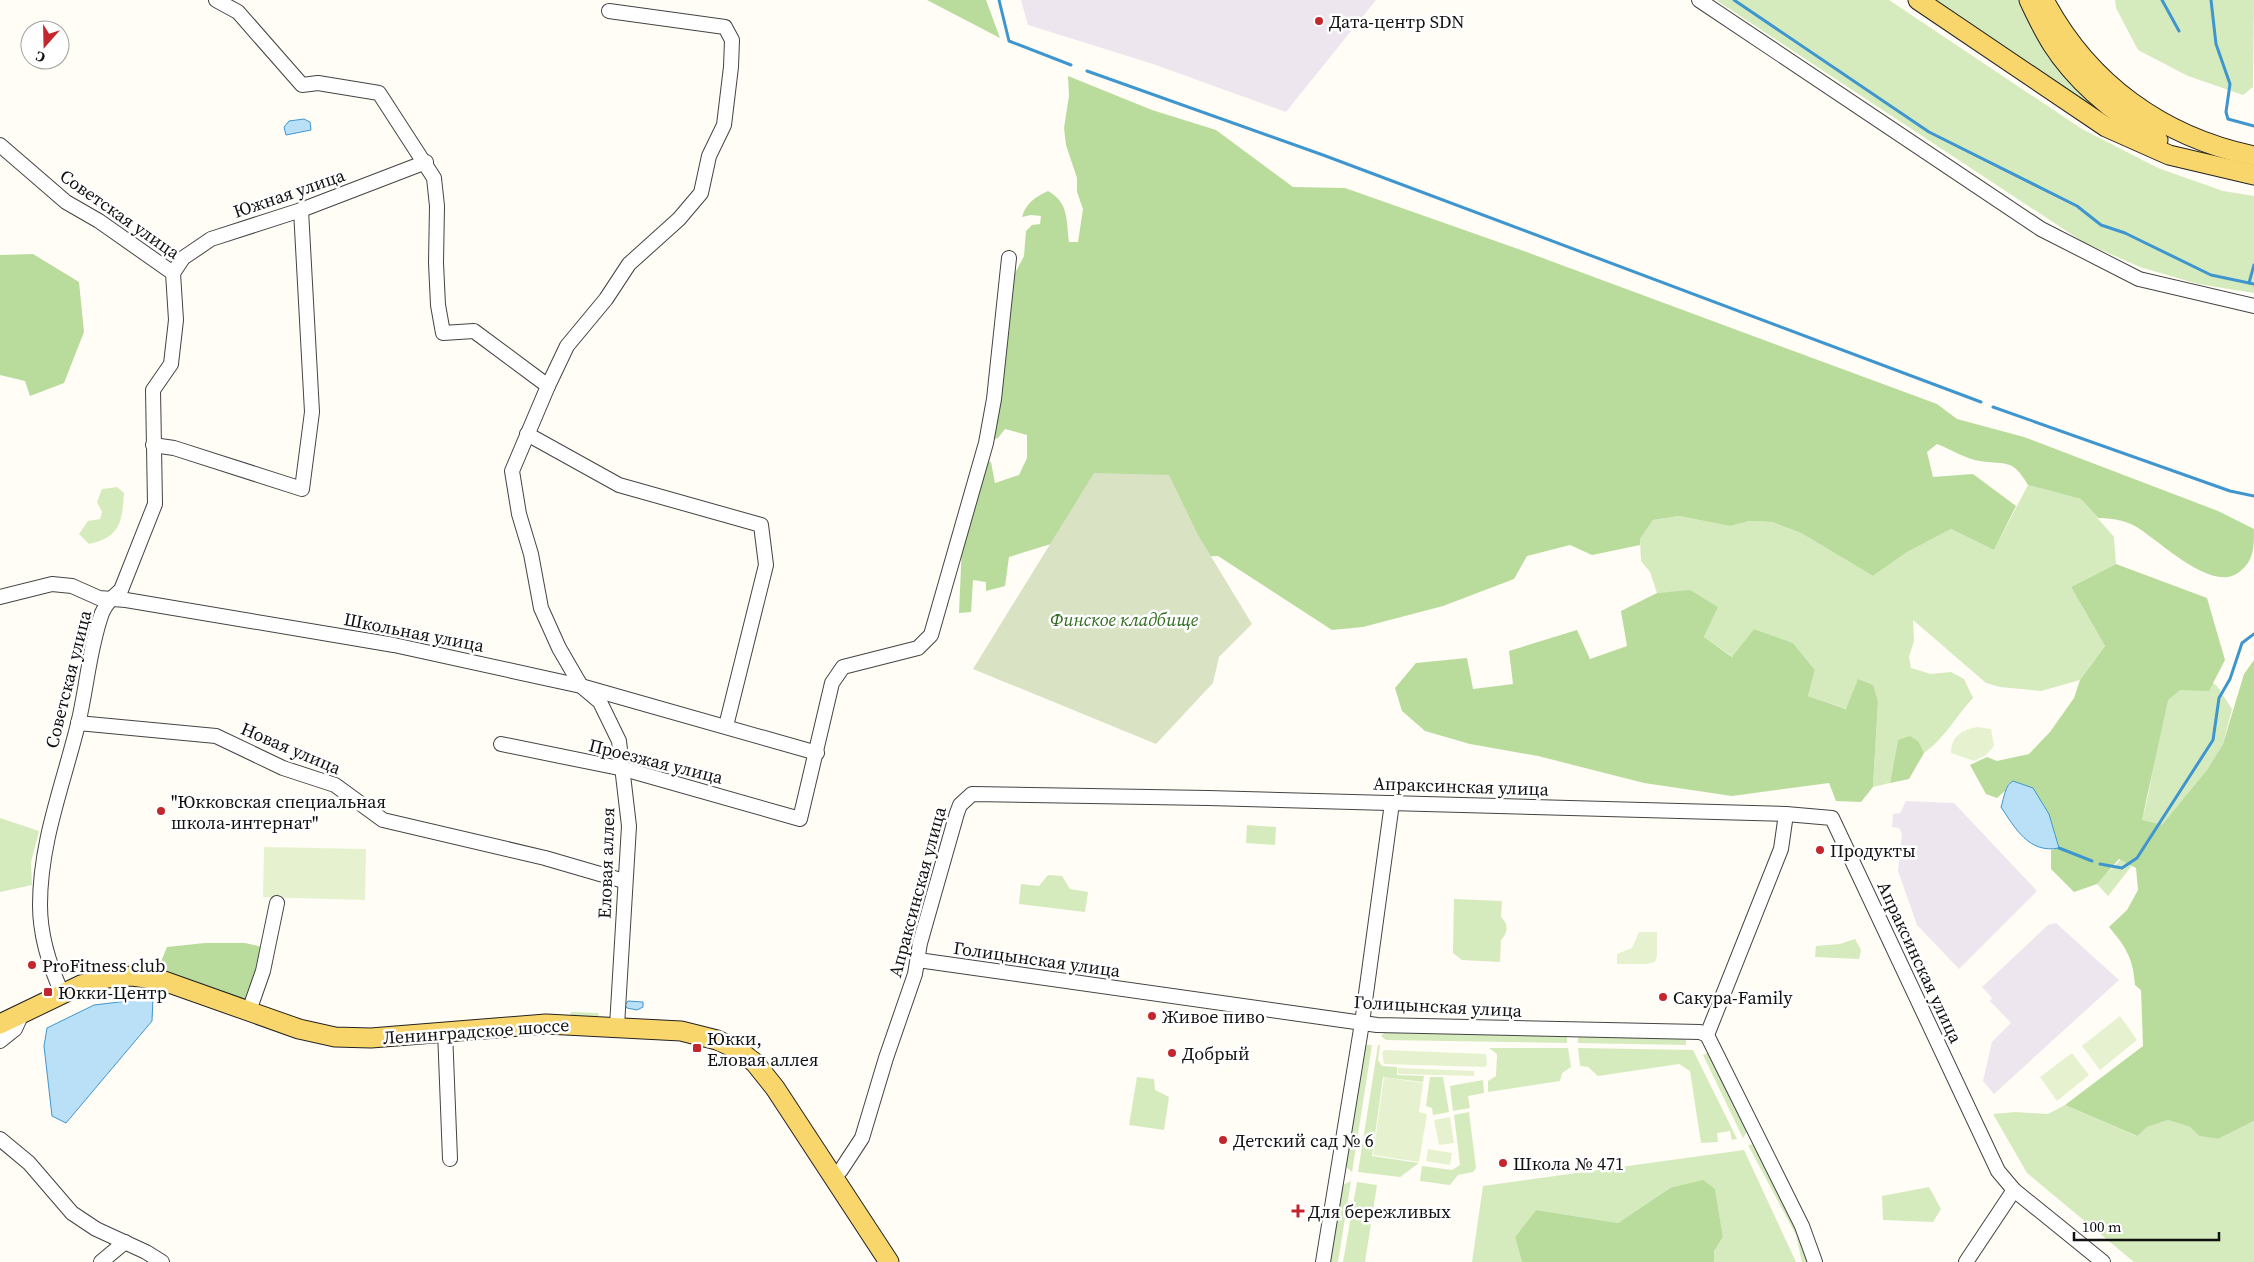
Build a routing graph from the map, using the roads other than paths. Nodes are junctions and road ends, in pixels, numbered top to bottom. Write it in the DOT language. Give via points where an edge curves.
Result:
graph roads {
  1 [pos="216,0"];
  2 [pos="1699,0"];
  3 [pos="1918,0"];
  4 [pos="2029,0"];
  5 [pos="2045,2"];
  6 [pos="609,11"];
  7 [pos="0,145"];
  8 [pos="2254,156"];
  9 [pos="426,162"];
  10 [pos="2208,163"];
  11 [pos="2254,175"];
  12 [pos="301,210"];
  13 [pos="1009,258"];
  14 [pos="173,273"];
  15 [pos="2254,306"];
  16 [pos="548,386"];
  17 [pos="527,434"];
  18 [pos="153,445"];
  19 [pos="0,597"];
  20 [pos="110,599"];
  21 [pos="581,686"];
  22 [pos="78,723"];
  23 [pos="726,726"];
  24 [pos="502,744"];
  25 [pos="817,753"];
  26 [pos="624,769"];
  27 [pos="1392,803"];
  28 [pos="1786,814"];
  29 [pos="624,881"];
  30 [pos="276,903"];
  31 [pos="918,960"];
  32 [pos="62,993"];
  33 [pos="250,1011"];
  34 [pos="21,1016"];
  35 [pos="1362,1023"];
  36 [pos="0,1024"];
  37 [pos="617,1026"];
  38 [pos="445,1031"];
  39 [pos="1707,1035"];
  40 [pos="0,1042"];
  41 [pos="0,1139"];
  42 [pos="450,1159"];
  43 [pos="834,1178"];
  44 [pos="2014,1190"];
  45 [pos="125,1242"];
  46 [pos="102,1262"];
  47 [pos="162,1262"];
  48 [pos="888,1262"];
  49 [pos="1324,1262"];
  50 [pos="1815,1262"];
  51 [pos="1966,1262"];
  52 [pos="2103,1262"];
  1 -- 9 [label="street" via="238,12 302,86 318,83 379,93"];
  2 -- 15 [label="street" via="2041,229 2075,248 2139,279"];
  3 -- 10 [label="main road" via="2106,127 2169,155"];
  4 -- 10 [label="main road" via="2053,45 2093,92 2121,117 2150,135"];
  5 -- 8 [label="main road" via="2097,75 2136,108 2181,133"];
  6 -- 16 [label="street" via="725,27 732,40 724,125 709,156 702,193 679,219 629,264 606,299 567,346"];
  7 -- 14 [label="street, Советская улица" via="66,202"];
  9 -- 12 [label="street, Южная улица"];
  9 -- 16 [label="street" via="434,178 437,206 436,263 443,333 474,332"];
  10 -- 11 [label="main road"];
  12 -- 14 [label="street, Южная улица" via="211,239 183,258"];
  12 -- 18 [label="street" via="312,412 302,489 174,448"];
  13 -- 25 [label="street" via="994,399 986,443 931,635 918,648 843,667 832,683"];
  14 -- 18 [label="street, Советская улица" via="176,320 171,364 153,390"];
  16 -- 17 [label="street"];
  17 -- 21 [label="street" via="512,471 519,514 532,554 541,608"];
  17 -- 23 [label="street" via="619,485 761,525 766,565"];
  18 -- 20 [label="street, Советская улица" via="155,504 121,590"];
  19 -- 20 [label="street, Школьная улица" via="52,584 72,586 99,598"];
  20 -- 21 [label="street, Школьная улица" via="394,645"];
  20 -- 22 [label="street, Советская улица" via="102,612"];
  21 -- 23 [label="street, Школьная улица"];
  21 -- 26 [label="street, Еловая аллея" via="600,702 620,741"];
  22 -- 29 [label="street, Новая улица" via="216,736 283,768 334,785 383,820 545,858"];
  22 -- 32 [label="street, Советская улица" via="44,844 40,906 43,935"];
  23 -- 25 [label="street, Школьная улица"];
  24 -- 26 [label="street, Проезжая улица"];
  25 -- 26 [label="street, Проезжая улица" via="800,819"];
  26 -- 29 [label="street, Еловая аллея" via="629,826"];
  27 -- 28 [label="street, Апраксинская улица"];
  27 -- 31 [label="street, Апраксинская улица" via="972,794 960,805 957,813"];
  27 -- 35 [label="street"];
  28 -- 39 [label="street" via="1781,849"];
  28 -- 44 [label="street, Апраксинская улица" via="1832,818 1998,1171"];
  29 -- 37 [label="street, Еловая аллея"];
  30 -- 33 [label="street" via="263,971"];
  31 -- 35 [label="street, Голицынская улица"];
  31 -- 43 [label="street, Апраксинская улица" via="862,1138"];
  32 -- 33 [label="main road, Ленинградское шоссе" via="98,980 132,976 161,980"];
  32 -- 34 [label="main road, Ленинградское шоссе"];
  33 -- 38 [label="main road, Ленинградское шоссе" via="299,1029 335,1037 371,1038"];
  34 -- 36 [label="main road, Ленинградское шоссе"];
  34 -- 40 [label="street" via="15,1029"];
  35 -- 39 [label="street, Голицынская улица" via="1385,1026 1692,1030"];
  35 -- 49 [label="street"];
  37 -- 38 [label="main road, Ленинградское шоссе" via="546,1024"];
  37 -- 43 [label="main road, Ленинградское шоссе" via="701,1034 736,1049 755,1063 775,1088"];
  38 -- 42 [label="street"];
  39 -- 50 [label="street" via="1809,1240"];
  41 -- 45 [label="street" via="29,1162 72,1213 96,1229"];
  43 -- 48 [label="main road, Ленинградское шоссе"];
  44 -- 51 [label="street"];
  44 -- 52 [label="street, Апраксинская улица"];
  45 -- 46 [label="street"];
  45 -- 47 [label="street"];
}
